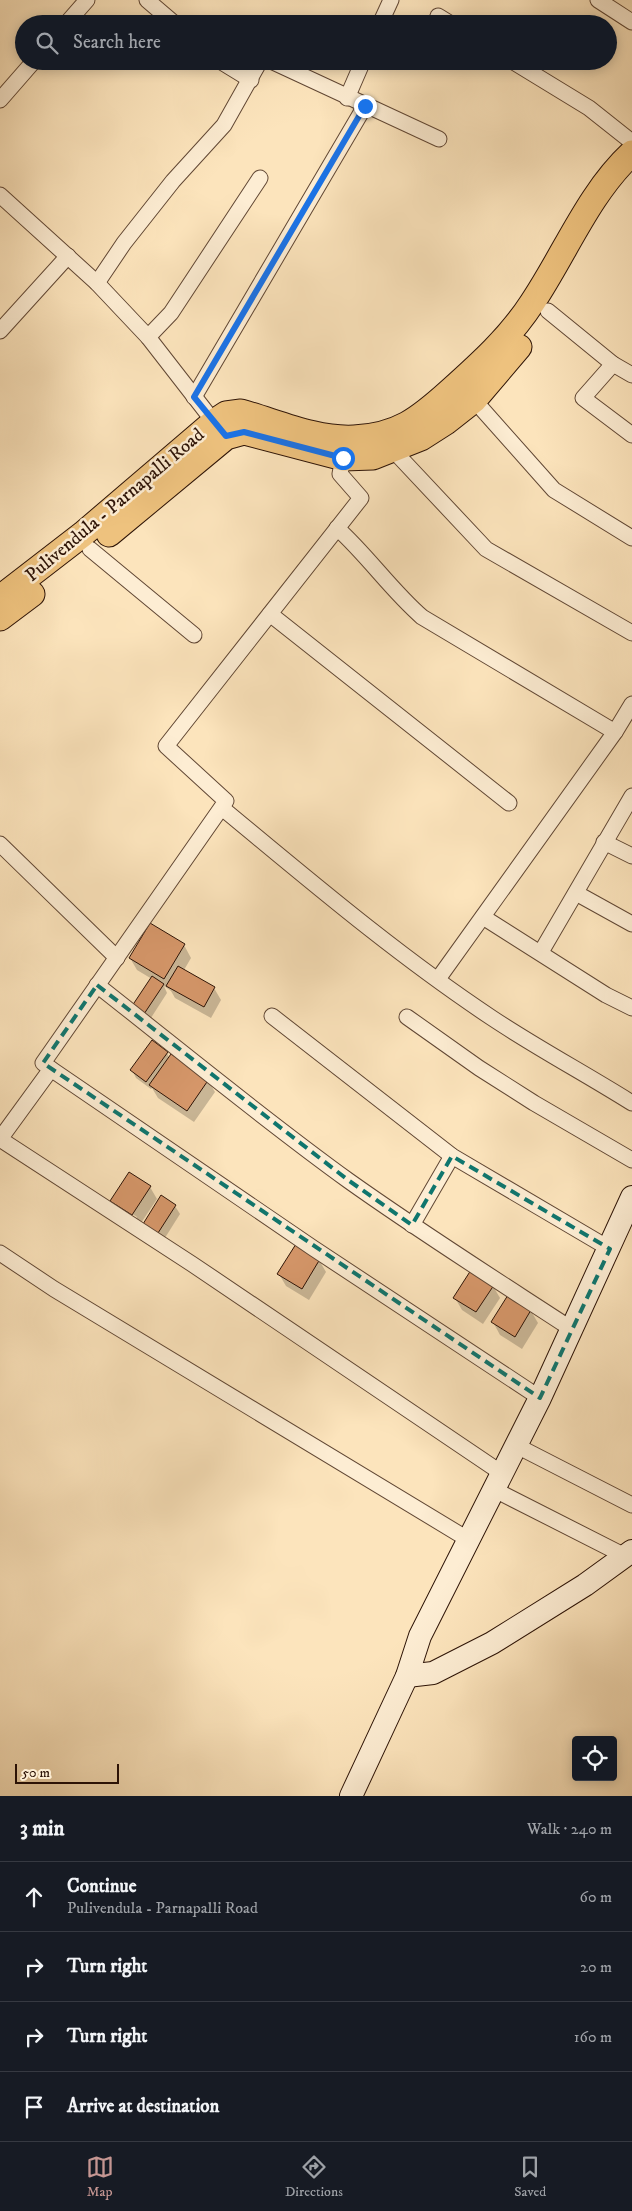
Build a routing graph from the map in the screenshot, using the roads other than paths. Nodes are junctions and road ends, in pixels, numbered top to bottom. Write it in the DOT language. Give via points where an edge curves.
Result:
graph roads {
  1 [pos="87,0"];
  2 [pos="147,0"];
  3 [pos="391,0"];
  4 [pos="598,0"];
  5 [pos="74,15"];
  6 [pos="164,15"];
  7 [pos="384,15"];
  8 [pos="632,22"];
  9 [pos="26,70"];
  10 [pos="235,70"];
  11 [pos="256,70"];
  12 [pos="289,70"];
  13 [pos="359,70"];
  14 [pos="527,70"];
  15 [pos="251,80"];
  16 [pos="347,98"];
  17 [pos="0,100"];
  18 [pos="365,106"];
  19 [pos="439,139"];
  20 [pos="632,142"];
  21 [pos="632,153"];
  22 [pos="632,177"];
  23 [pos="260,178"];
  24 [pos="0,196"];
  25 [pos="68,256"];
  26 [pos="97,283"];
  27 [pos="548,311"];
  28 [pos="0,331"];
  29 [pos="148,337"];
  30 [pos="613,364"];
  31 [pos="632,375"];
  32 [pos="194,397"];
  33 [pos="474,400"];
  34 [pos="220,429"];
  35 [pos="632,435"];
  36 [pos="393,450"];
  37 [pos="343,458"];
  38 [pos="337,528"];
  39 [pos="632,538"];
  40 [pos="90,550"];
  41 [pos="0,598"];
  42 [pos="270,614"];
  43 [pos="0,618"];
  44 [pos="632,633"];
  45 [pos="194,634"];
  46 [pos="632,704"];
  47 [pos="616,732"];
  48 [pos="632,796"];
  49 [pos="509,803"];
  50 [pos="222,808"];
  51 [pos="604,842"];
  52 [pos="0,844"];
  53 [pos="632,856"];
  54 [pos="576,893"];
  55 [pos="483,917"];
  56 [pos="632,924"];
  57 [pos="541,952"];
  58 [pos="117,958"];
  59 [pos="438,980"];
  60 [pos="98,985"];
  61 [pos="632,1008"];
  62 [pos="272,1016"];
  63 [pos="407,1017"];
  64 [pos="51,1069"];
  65 [pos="632,1103"];
  66 [pos="452,1156"];
  67 [pos="632,1160"];
  68 [pos="631,1203"];
  69 [pos="412,1225"];
  70 [pos="610,1249"];
  71 [pos="0,1253"];
  72 [pos="573,1330"];
  73 [pos="540,1398"];
  74 [pos="517,1446"];
  75 [pos="499,1482"];
  76 [pos="632,1505"];
  77 [pos="469,1540"];
  78 [pos="628,1554"];
  79 [pos="407,1676"];
  80 [pos="351,1796"];
  1 -- 5 [label="street"];
  2 -- 6 [label="street"];
  3 -- 7 [label="street"];
  4 -- 8 [label="street"];
  9 -- 17 [label="street"];
  10 -- 15 [label="street"];
  11 -- 15 [label="street"];
  12 -- 16 [label="street"];
  13 -- 16 [label="street"];
  14 -- 20 [label="street" via="589,108"];
  15 -- 26 [label="street" via="224,125 173,181"];
  16 -- 18 [label="street"];
  18 -- 19 [label="street"];
  18 -- 32 [label="street"];
  21 -- 34 [label="main road, Pulivendula - Parnapalli Road" via="619,165 594,200 532,304 501,344 418,419 390,433 355,438 328,437 240,412 226,414"];
  22 -- 27 [label="main road, Pulivendula - Parnapalli Road" via="598,222"];
  23 -- 29 [label="street" via="171,313"];
  24 -- 25 [label="street"];
  25 -- 26 [label="street"];
  25 -- 28 [label="street"];
  26 -- 29 [label="street"];
  27 -- 30 [label="street"];
  27 -- 33 [label="main road, Pulivendula - Parnapalli Road"];
  29 -- 32 [label="street"];
  30 -- 31 [label="street"];
  30 -- 35 [label="street" via="583,398"];
  32 -- 34 [label="street"];
  33 -- 36 [label="main road, Pulivendula - Parnapalli Road" via="421,438"];
  33 -- 39 [label="street" via="554,490"];
  34 -- 37 [label="main road, Pulivendula - Parnapalli Road" via="244,432"];
  34 -- 40 [label="main road, Pulivendula - Parnapalli Road"];
  34 -- 41 [label="main road, Pulivendula - Parnapalli Road"];
  36 -- 37 [label="main road, Pulivendula - Parnapalli Road" via="373,457"];
  36 -- 44 [label="street" via="486,549"];
  37 -- 38 [label="street" via="340,474 361,498"];
  38 -- 42 [label="street"];
  38 -- 47 [label="street" via="378,569 401,598 422,616"];
  40 -- 43 [label="main road, Pulivendula - Parnapalli Road"];
  40 -- 45 [label="street"];
  42 -- 49 [label="street"];
  42 -- 50 [label="street" via="166,746 226,801"];
  46 -- 47 [label="street"];
  47 -- 55 [label="street"];
  48 -- 51 [label="street"];
  50 -- 58 [label="street"];
  50 -- 59 [label="street" via="337,903"];
  51 -- 53 [label="street"];
  51 -- 54 [label="street"];
  52 -- 58 [label="street"];
  54 -- 56 [label="street"];
  54 -- 57 [label="street"];
  55 -- 57 [label="street"];
  55 -- 59 [label="street"];
  57 -- 61 [label="street" via="606,995"];
  58 -- 60 [label="street"];
  59 -- 65 [label="street" via="492,1018"];
  60 -- 64 [label="street" via="43,1063"];
  60 -- 69 [label="street" via="296,1141"];
  62 -- 66 [label="street"];
  63 -- 67 [label="street" via="503,1083"];
  64 -- 73 [label="street" via="312,1248"];
  64 -- 75 [label="street" via="0,1139 200,1270"];
  66 -- 69 [label="street"];
  66 -- 70 [label="street"];
  68 -- 70 [label="street"];
  69 -- 72 [label="street"];
  70 -- 72 [label="street"];
  71 -- 77 [label="street" via="54,1289"];
  72 -- 73 [label="street"];
  73 -- 74 [label="street"];
  74 -- 75 [label="street"];
  74 -- 76 [label="street"];
  75 -- 77 [label="street"];
  75 -- 78 [label="street"];
  77 -- 79 [label="street" via="420,1636"];
  78 -- 79 [label="street" via="492,1643 433,1672"];
  79 -- 80 [label="street"];
}
